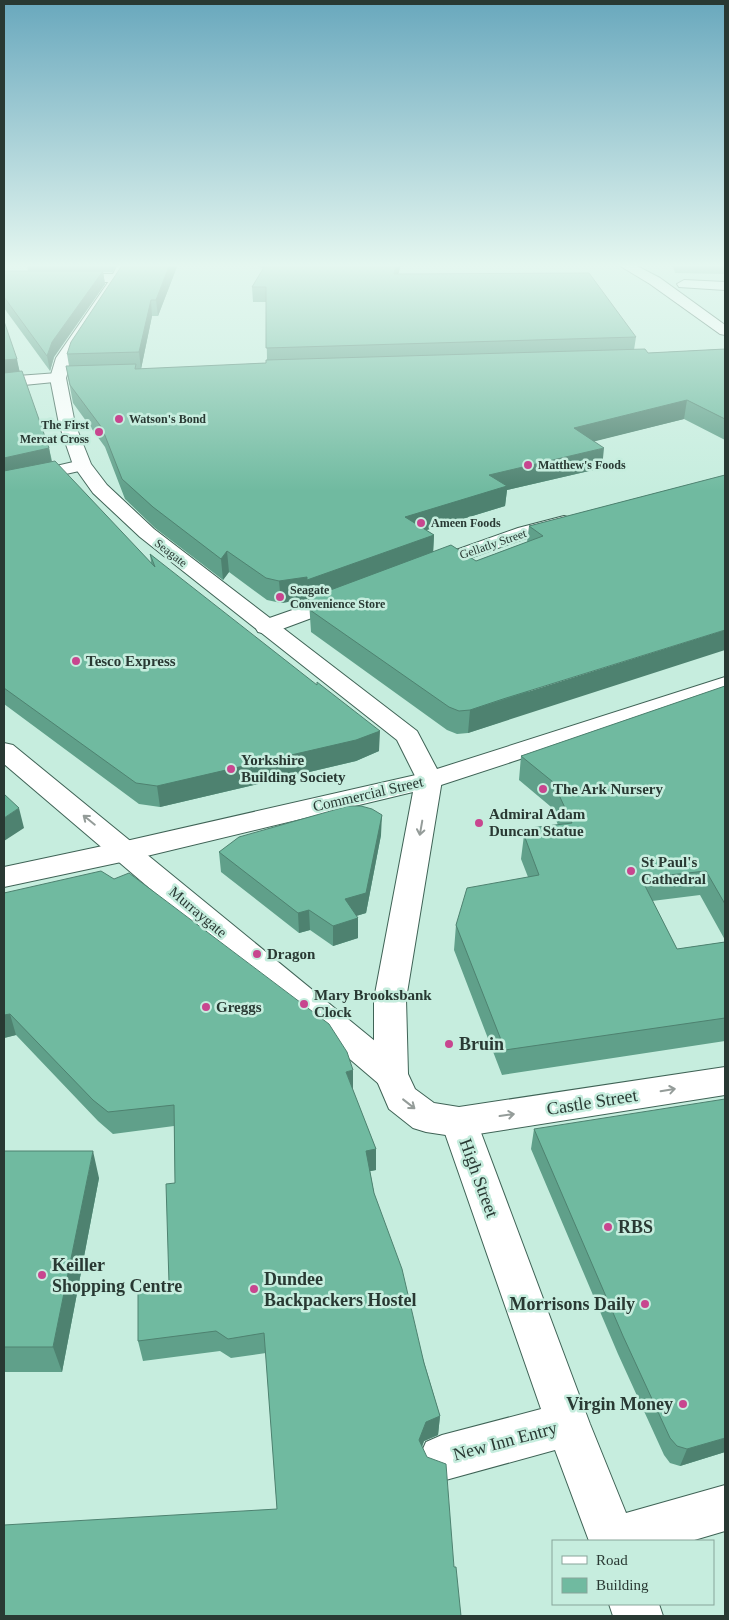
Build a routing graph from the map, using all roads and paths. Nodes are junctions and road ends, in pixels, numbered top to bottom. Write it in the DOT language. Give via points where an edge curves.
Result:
graph roads {
  1 [pos="76,340"];
  2 [pos="67,378"];
  3 [pos="4,382"];
  4 [pos="82,465"];
  5 [pos="4,483"];
  6 [pos="584,517"];
  7 [pos="406,574"];
  8 [pos="363,590"];
  9 [pos="266,628"];
  10 [pos="725,684"];
  11 [pos="4,751"];
  12 [pos="429,780"];
  13 [pos="126,851"];
  14 [pos="4,877"];
  15 [pos="391,1074"];
  16 [pos="725,1081"];
  17 [pos="459,1122"];
  18 [pos="568,1424"];
  19 [pos="442,1458"];
  20 [pos="725,1508"];
  21 [pos="613,1540"];
  22 [pos="616,1540"];
  1 -- 2 [label="main road" via="64,358"];
  2 -- 3 [label="main road"];
  2 -- 4 [label="main road, Seagate" via="67,424"];
  4 -- 5 [label="main road"];
  4 -- 9 [label="main road, Seagate" via="135,524"];
  6 -- 7 [label="main road, Gellatly Street" via="525,532"];
  8 -- 9 [label="main road"];
  9 -- 12 [label="main road, Seagate" via="408,736"];
  10 -- 12 [label="main road, Commercial Street"];
  13 -- 11 [label="main road, Murraygate, one-way"];
  12 -- 13 [label="main road, Commercial Street"];
  12 -- 15 [label="main road, High Street, one-way" via="390,999"];
  13 -- 14 [label="main road, Commercial Street"];
  13 -- 15 [label="main road, Murraygate"];
  15 -- 17 [label="main road, High Street, one-way" via="402,1099 426,1117"];
  17 -- 16 [label="main road, Castle Street, one-way"];
  17 -- 18 [label="main road, High Street"];
  18 -- 19 [label="main road, New Inn Entry"];
  18 -- 21 [label="main road, High Street"];
  20 -- 22 [label="main road"];
}
